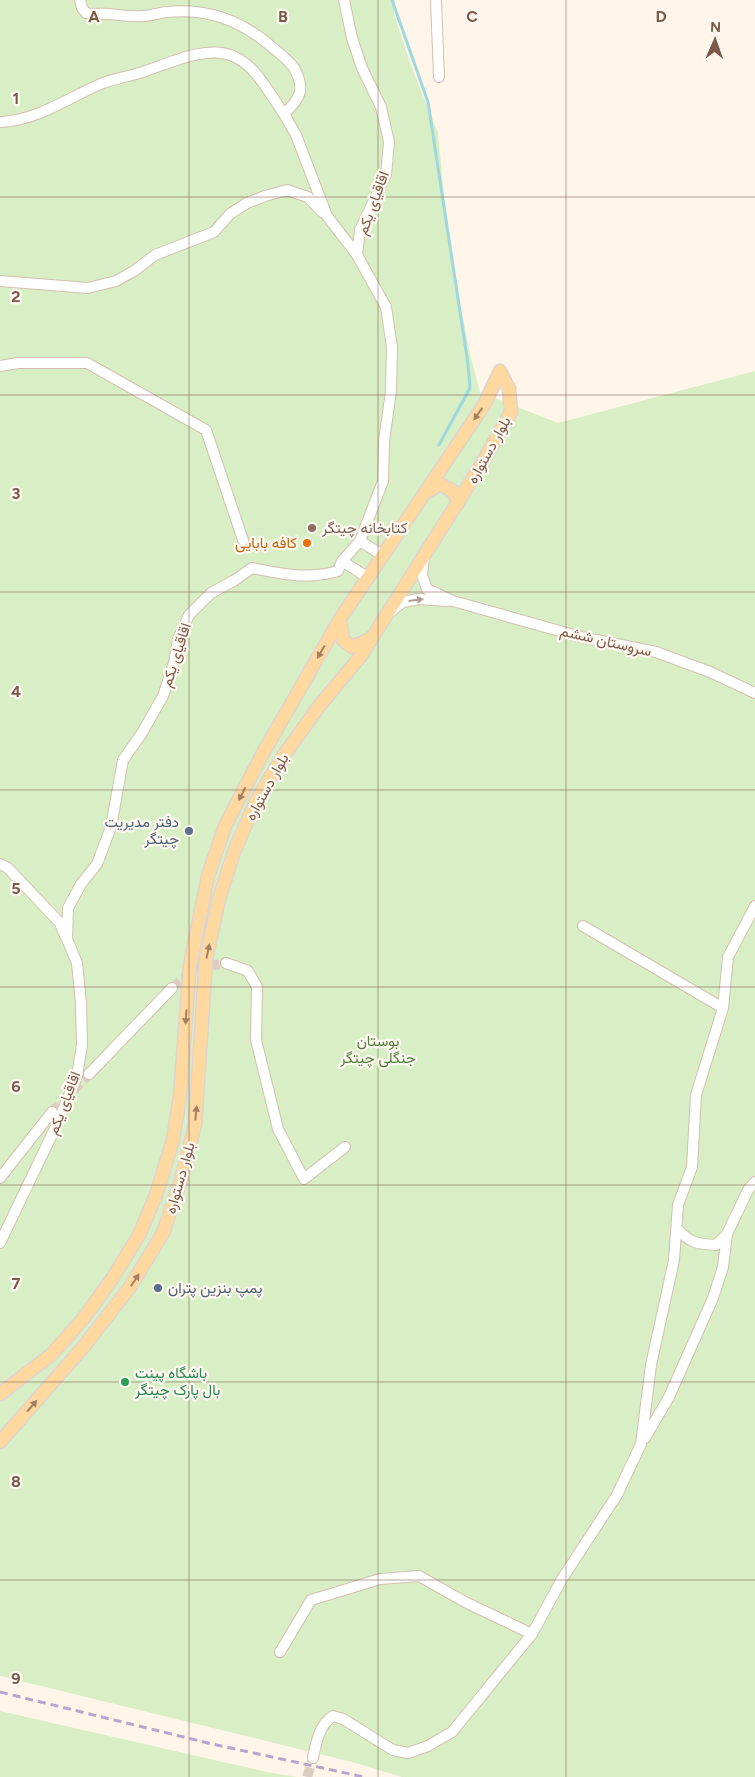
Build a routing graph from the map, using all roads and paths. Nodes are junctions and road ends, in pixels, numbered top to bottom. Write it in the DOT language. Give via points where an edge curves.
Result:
graph roads {
  1 [pos="80,0"];
  2 [pos="344,0"];
  3 [pos="436,0"];
  4 [pos="439,77"];
  5 [pos="284,114"];
  6 [pos="0,122"];
  7 [pos="327,216"];
  8 [pos="357,255"];
  9 [pos="0,281"];
  10 [pos="0,366"];
  11 [pos="424,494"];
  12 [pos="458,503"];
  13 [pos="243,540"];
  14 [pos="360,541"];
  15 [pos="382,554"];
  16 [pos="424,556"];
  17 [pos="342,561"];
  18 [pos="367,577"];
  19 [pos="453,601"];
  20 [pos="384,616"];
  21 [pos="340,619"];
  22 [pos="374,635"];
  23 [pos="755,693"];
  24 [pos="0,864"];
  25 [pos="755,906"];
  26 [pos="583,926"];
  27 [pos="66,940"];
  28 [pos="226,963"];
  29 [pos="172,988"];
  30 [pos="722,1008"];
  31 [pos="89,1074"];
  32 [pos="52,1112"];
  33 [pos="345,1147"];
  34 [pos="0,1178"];
  35 [pos="755,1182"];
  36 [pos="677,1228"];
  37 [pos="727,1234"];
  38 [pos="0,1243"];
  39 [pos="0,1394"];
  40 [pos="0,1442"];
  41 [pos="641,1444"];
  42 [pos="532,1634"];
  43 [pos="280,1652"];
  44 [pos="313,1758"];
  1 -- 5 [label="street" via="86,13 146,16 163,12 211,13 246,28 290,63 300,79 300,93 295,104"];
  2 -- 8 [label="street, اقاقیای یکم" via="352,38 381,107 389,142 386,175 360,230"];
  3 -- 4 [label="street"];
  5 -- 6 [label="street" via="252,70 234,57 212,52 104,82 18,121"];
  5 -- 7 [label="street" via="296,135"];
  7 -- 8 [label="street"];
  7 -- 9 [label="street" via="308,197 287,190 247,203 230,214 214,232 155,255 116,281 88,288"];
  8 -- 14 [label="street, اقاقیای یکم" via="386,307 392,347 383,481"];
  10 -- 13 [label="street" via="87,363 206,430"];
  11 -- 12 [label="main road" via="440,484 454,492"];
  12 -- 11 [label="main road, بلوار دستواره, one-way" via="511,412 509,389 500,371 484,405"];
  11 -- 15 [label="main road, بلوار دستواره"];
  12 -- 16 [label="main road, بلوار دستواره"];
  14 -- 15 [label="street"];
  14 -- 17 [label="street, اقاقیای یکم"];
  15 -- 18 [label="main road, بلوار دستواره"];
  16 -- 19 [label="street" via="422,575 426,589"];
  16 -- 20 [label="main road, بلوار دستواره"];
  17 -- 18 [label="street"];
  17 -- 27 [label="street, اقاقیای یکم" via="338,571 322,576 294,576 252,568 211,593 189,615 178,639 163,696 123,760 111,827 97,864 68,908"];
  18 -- 21 [label="main road, بلوار دستواره"];
  20 -- 19 [label="street, one-way" via="403,602 419,599"];
  19 -- 23 [label="street, سروستان ششم" via="581,637 656,652"];
  20 -- 22 [label="main road, بلوار دستواره"];
  21 -- 22 [label="main road" via="343,640 352,647"];
  21 -- 39 [label="main road, بلوار دستواره, one-way" via="250,777 226,826 208,876 190,965 174,1140 139,1235 83,1319 52,1354"];
  40 -- 22 [label="main road, بلوار دستواره, one-way" via="96,1331 130,1287 164,1232 195,1125 206,959 219,899 234,852 256,802 284,755"];
  24 -- 27 [label="street" via="8,868 60,923"];
  25 -- 30 [label="street" via="728,957"];
  26 -- 30 [label="street"];
  27 -- 38 [label="street, اقاقیای یکم" via="77,963 81,1003 82,1045 77,1076"];
  28 -- 33 [label="street" via="248,970 257,987 256,1040 278,1129 304,1179"];
  29 -- 31 [label="street"];
  30 -- 36 [label="street" via="696,1095 692,1167 678,1204"];
  32 -- 34 [label="street"];
  35 -- 37 [label="street"];
  36 -- 37 [label="street" via="686,1240 701,1244 716,1245"];
  36 -- 41 [label="street" via="674,1260 651,1365"];
  37 -- 41 [label="street" via="723,1267 713,1298 669,1397"];
  41 -- 42 [label="street" via="616,1495 562,1578"];
  42 -- 43 [label="street" via="419,1576 380,1579 311,1600"];
  42 -- 44 [label="street" via="452,1732 428,1746 408,1752 393,1750 333,1716 326,1720 318,1736"];
}
